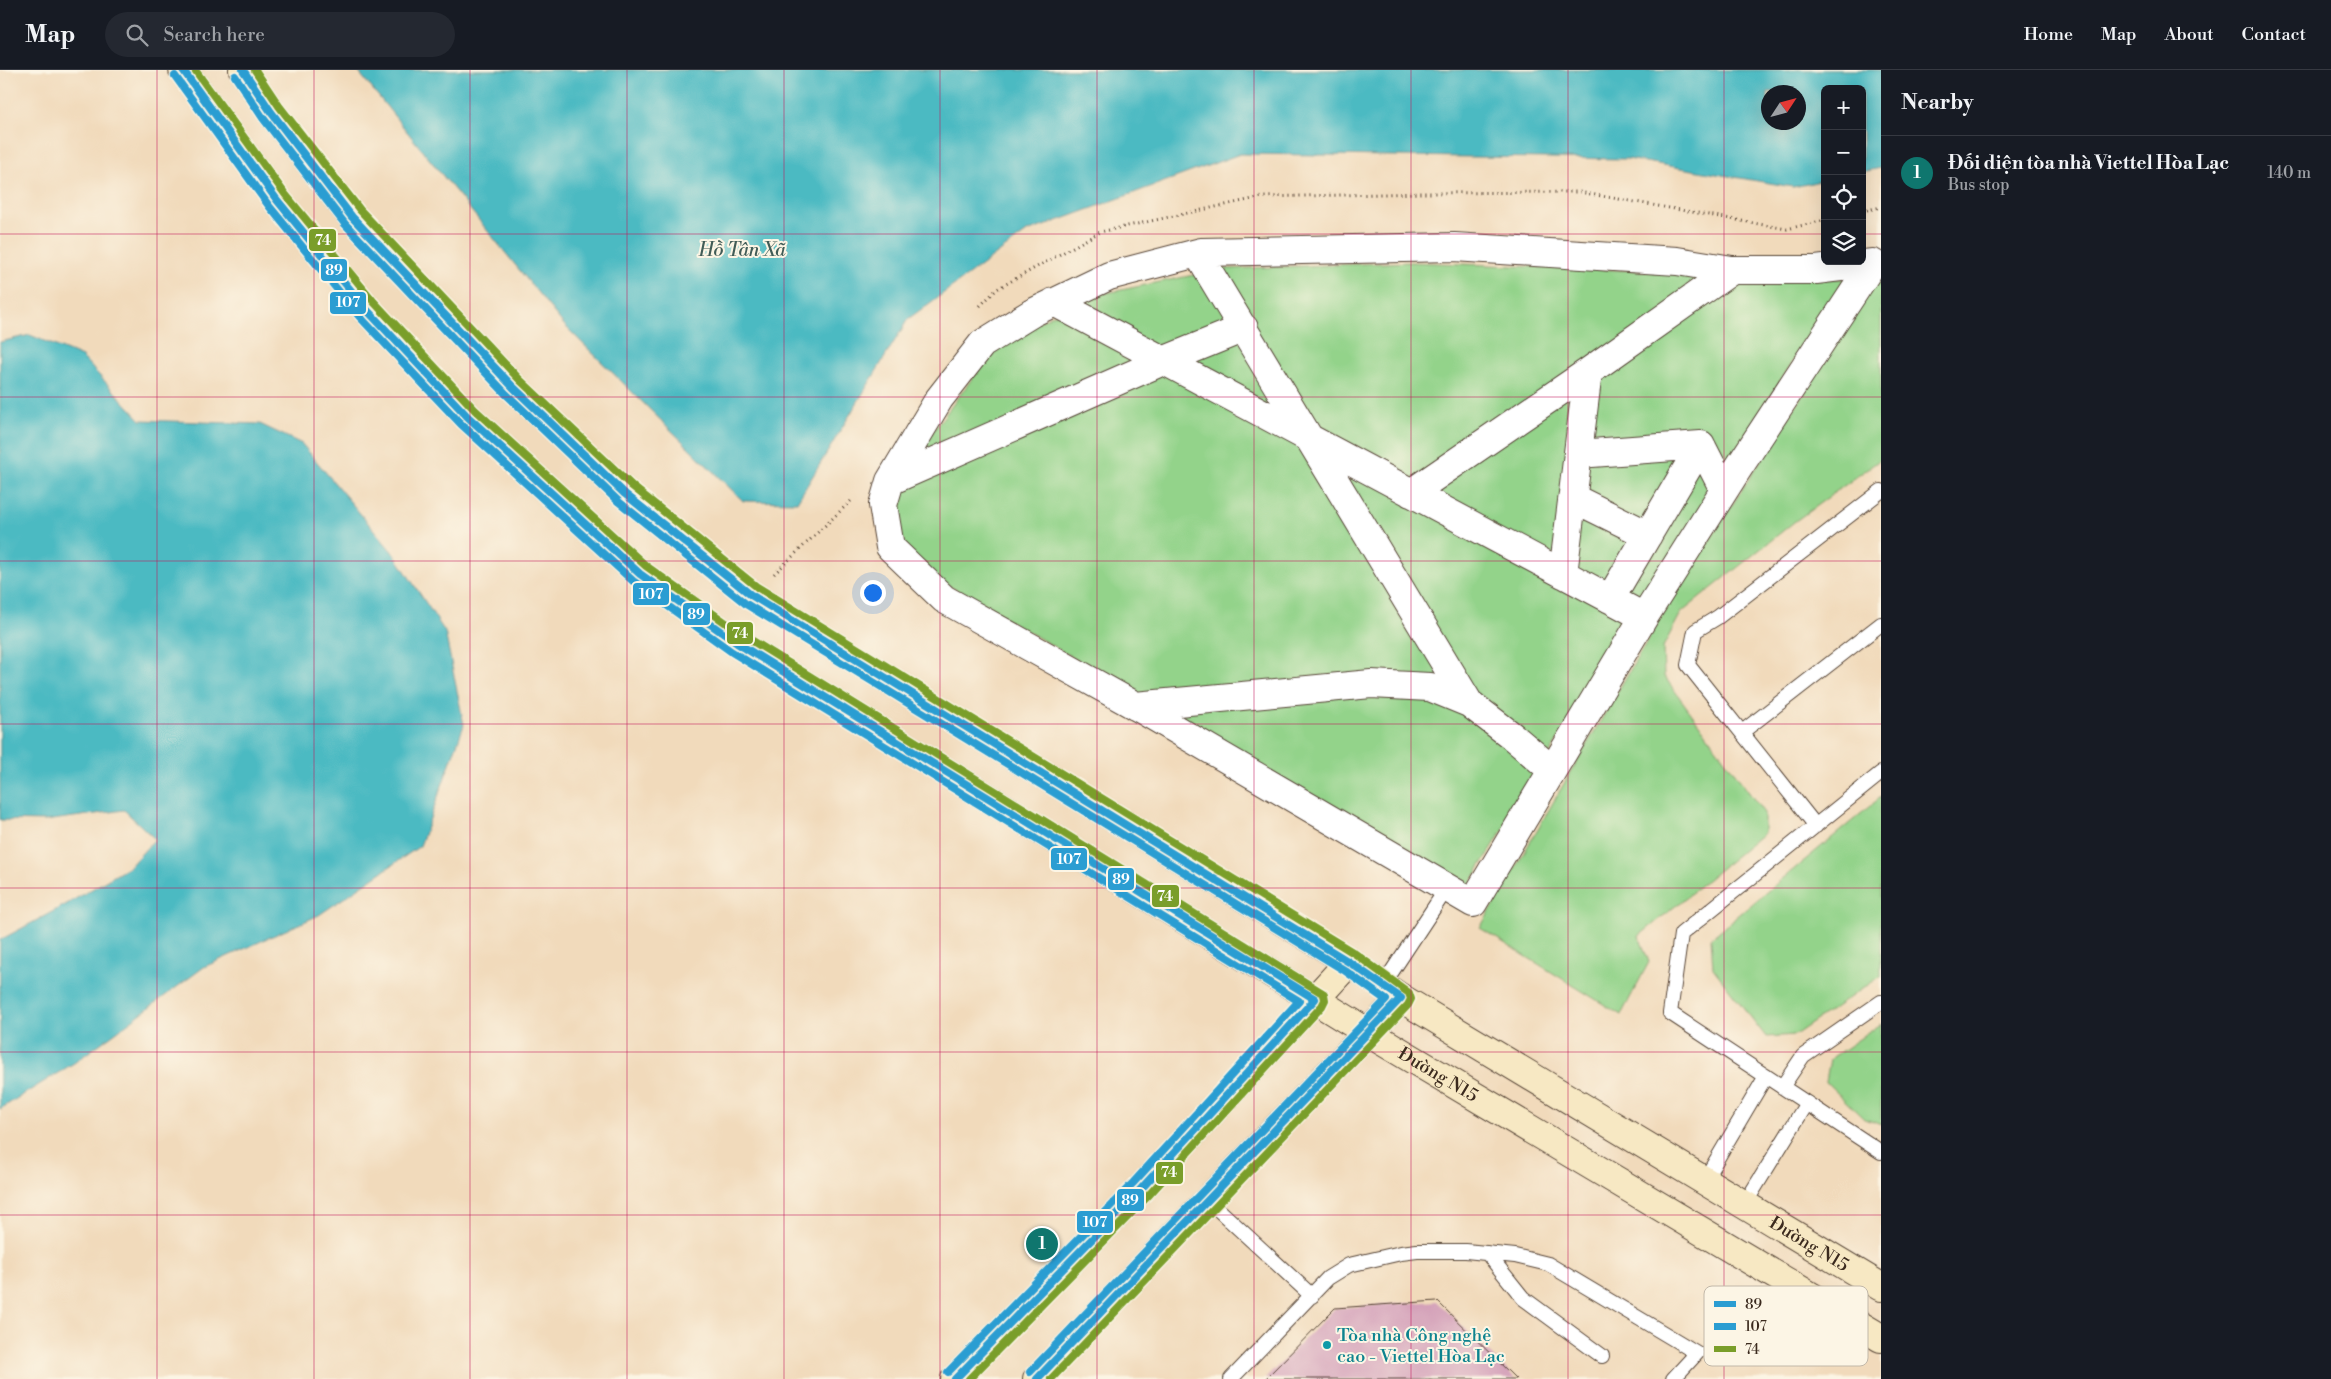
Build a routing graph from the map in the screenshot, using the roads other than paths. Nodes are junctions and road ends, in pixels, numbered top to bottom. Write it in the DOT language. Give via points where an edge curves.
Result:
graph roads {
  1 [pos="183,70"];
  2 [pos="243,70"];
  3 [pos="1198,254"];
  4 [pos="1732,270"];
  5 [pos="1054,302"];
  6 [pos="1244,328"];
  7 [pos="1164,361"];
  8 [pos="1588,372"];
  9 [pos="1310,439"];
  10 [pos="1701,445"];
  11 [pos="1578,454"];
  12 [pos="890,482"];
  13 [pos="1724,490"];
  14 [pos="1881,491"];
  15 [pos="1411,493"];
  16 [pos="1573,498"];
  17 [pos="1648,535"];
  18 [pos="1563,574"];
  19 [pos="1610,599"];
  20 [pos="1644,617"];
  21 [pos="1881,624"];
  22 [pos="1468,703"];
  23 [pos="1134,706"];
  24 [pos="1742,732"];
  25 [pos="1552,770"];
  26 [pos="1881,773"];
  27 [pos="1816,826"];
  28 [pos="1448,888"];
  29 [pos="1349,962"];
  30 [pos="1392,992"];
  31 [pos="1316,999"];
  32 [pos="1881,1002"];
  33 [pos="1367,1032"];
  34 [pos="1766,1076"];
  35 [pos="1782,1087"];
  36 [pos="1807,1103"];
  37 [pos="1881,1152"];
  38 [pos="1704,1181"];
  39 [pos="1208,1200"];
  40 [pos="1744,1205"];
  41 [pos="1487,1253"];
  42 [pos="1794,1286"];
  43 [pos="1881,1288"];
  44 [pos="1312,1296"];
  45 [pos="1868,1330"];
  46 [pos="1881,1338"];
  47 [pos="1602,1356"];
  48 [pos="955,1379"];
  49 [pos="1037,1379"];
  50 [pos="1231,1379"];
  51 [pos="1673,1379"];
  1 -- 31 [label="street, Đường N15" via="277,200 366,309 468,417 640,574 737,643"];
  2 -- 29 [label="street, Đường N15" via="271,112 352,217 513,387 626,494 751,595"];
  3 -- 4 [label="street" via="1454,247 1676,261"];
  3 -- 5 [label="street" via="1108,276"];
  3 -- 6 [label="street"];
  4 -- 8 [label="street"];
  4 -- 13 [label="street" via="1816,270 1873,263"];
  5 -- 7 [label="street"];
  5 -- 12 [label="street" via="982,344 939,399"];
  6 -- 7 [label="street"];
  6 -- 9 [label="street"];
  7 -- 9 [label="street"];
  7 -- 12 [label="street"];
  8 -- 11 [label="street"];
  8 -- 15 [label="street"];
  9 -- 15 [label="street"];
  9 -- 22 [label="street"];
  10 -- 11 [label="street"];
  10 -- 13 [label="street"];
  10 -- 17 [label="street"];
  11 -- 16 [label="street"];
  12 -- 23 [label="street" via="883,505 890,547 944,600"];
  13 -- 20 [label="street"];
  14 -- 24 [label="lane" via="1695,631 1688,665"];
  15 -- 18 [label="street"];
  16 -- 17 [label="street"];
  16 -- 18 [label="street"];
  17 -- 19 [label="street"];
  18 -- 19 [label="street"];
  19 -- 20 [label="street"];
  20 -- 25 [label="street"];
  21 -- 24 [label="lane"];
  22 -- 23 [label="street" via="1430,687 1371,684"];
  22 -- 25 [label="street"];
  23 -- 28 [label="street"];
  24 -- 27 [label="lane"];
  25 -- 28 [label="street" via="1472,903"];
  26 -- 27 [label="lane"];
  27 -- 34 [label="lane" via="1681,934 1670,1013"];
  28 -- 30 [label="lane"];
  29 -- 30 [label="street, Đường N15"];
  29 -- 31 [label="street"];
  30 -- 33 [label="street"];
  30 -- 38 [label="street, Đường N15"];
  31 -- 33 [label="street, Đường N15"];
  31 -- 48 [label="street" via="1140,1190"];
  32 -- 35 [label="lane" via="1803,1056"];
  33 -- 39 [label="street"];
  33 -- 42 [label="street, Đường N15"];
  34 -- 35 [label="lane"];
  34 -- 38 [label="lane"];
  35 -- 36 [label="lane"];
  36 -- 37 [label="lane"];
  36 -- 40 [label="lane"];
  38 -- 40 [label="street, Đường N15"];
  39 -- 44 [label="lane"];
  39 -- 49 [label="street"];
  40 -- 43 [label="street, Đường N15"];
  41 -- 44 [label="lane" via="1417,1251 1349,1265 1328,1278"];
  41 -- 47 [label="lane" via="1523,1298"];
  41 -- 51 [label="lane" via="1548,1264 1698,1353"];
  44 -- 50 [label="lane"];
  45 -- 46 [label="street, Đường N15"];
}
